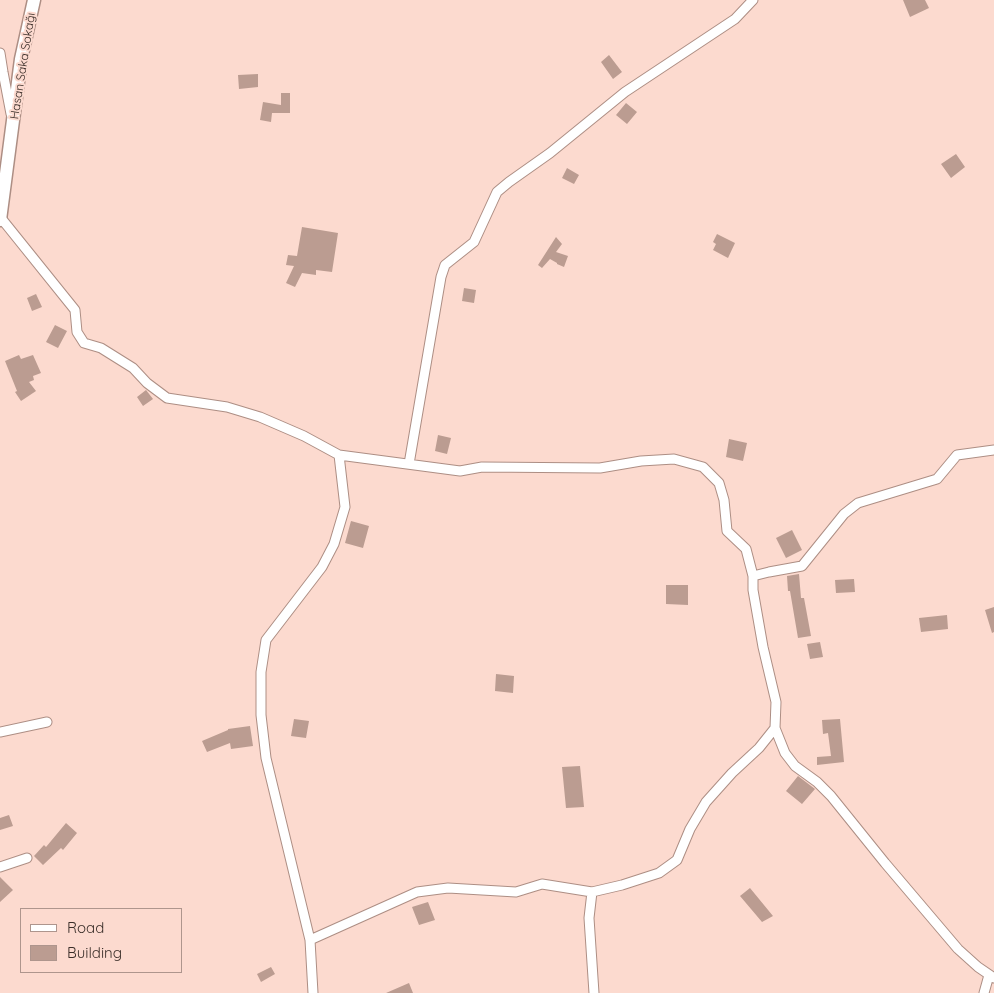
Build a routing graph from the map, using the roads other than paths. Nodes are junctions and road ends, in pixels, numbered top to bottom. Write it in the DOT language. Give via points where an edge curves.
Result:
graph roads {
  1 [pos="34,0"];
  2 [pos="753,0"];
  3 [pos="0,53"];
  4 [pos="13,123"];
  5 [pos="1,219"];
  6 [pos="994,450"];
  7 [pos="339,455"];
  8 [pos="409,464"];
  9 [pos="753,576"];
  10 [pos="48,722"];
  11 [pos="775,728"];
  12 [pos="0,732"];
  13 [pos="27,858"];
  14 [pos="0,867"];
  15 [pos="592,892"];
  16 [pos="310,940"];
  17 [pos="991,976"];
  18 [pos="313,993"];
  19 [pos="594,993"];
  20 [pos="984,993"];
  1 -- 4 [label="street, Hasan Saka Sokağı" via="21,60"];
  2 -- 8 [label="street" via="735,19 625,92 496,192 474,242 445,265 441,277"];
  3 -- 4 [label="street"];
  4 -- 5 [label="street, Hasan Saka Sokağı"];
  5 -- 7 [label="street" via="75,310 77,332 84,343 101,348 133,368 167,398 227,407 260,417"];
  6 -- 9 [label="street" via="958,455 938,479 858,503 844,514 802,566"];
  7 -- 8 [label="street"];
  7 -- 16 [label="street" via="345,506 334,544 322,566 266,640 261,672 266,758"];
  8 -- 9 [label="street" via="460,471 482,468 600,468 674,459 703,467 719,483 727,532 746,549"];
  9 -- 11 [label="street" via="763,647 776,702"];
  10 -- 12 [label="street"];
  11 -- 15 [label="street" via="706,802 677,860 658,872"];
  11 -- 17 [label="street" via="795,766 831,796 958,949"];
  13 -- 14 [label="street"];
  15 -- 16 [label="street" via="542,884 516,892 448,888 417,892"];
  15 -- 19 [label="street" via="588,918"];
  16 -- 18 [label="street"];
  17 -- 20 [label="street"];
}
